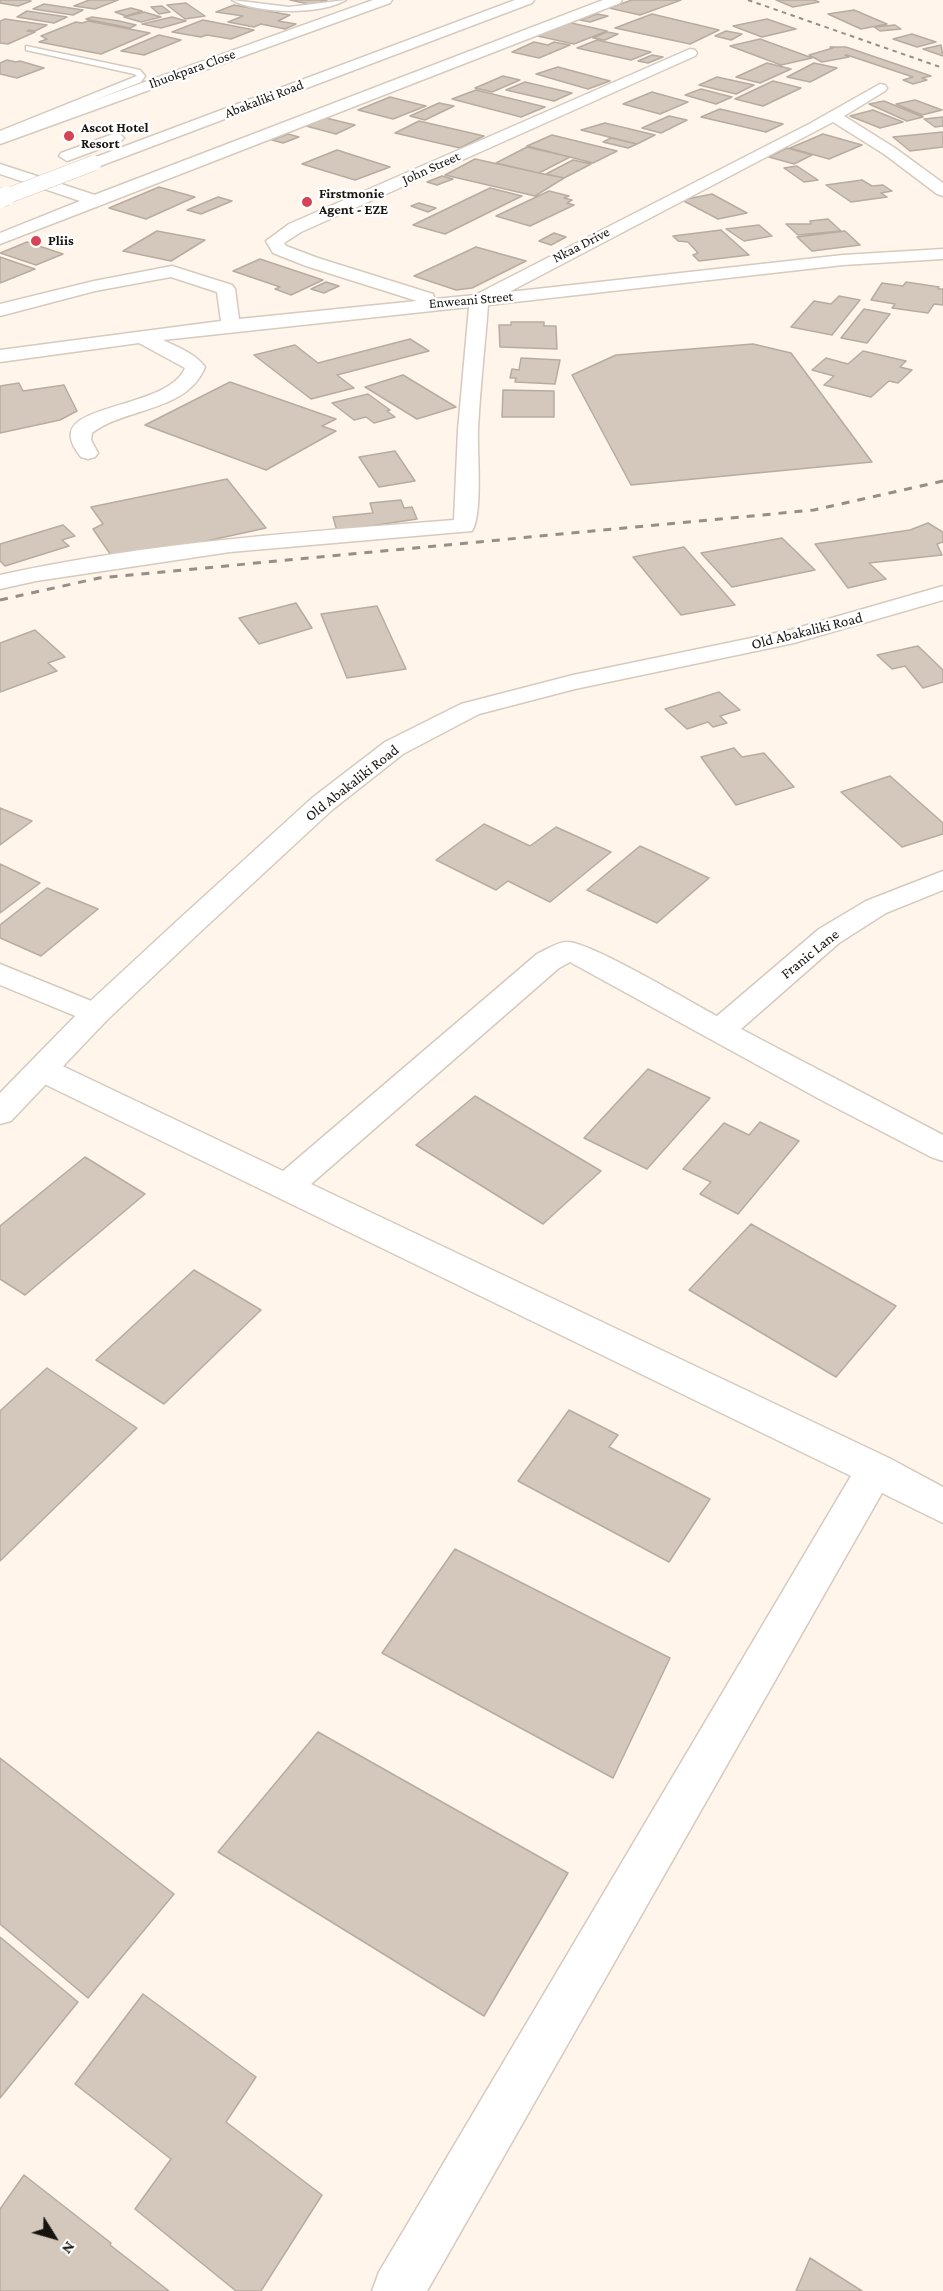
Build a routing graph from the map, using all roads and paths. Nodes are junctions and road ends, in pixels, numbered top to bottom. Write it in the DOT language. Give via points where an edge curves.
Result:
graph roads {
  1 [pos="236,0"];
  2 [pos="342,0"];
  3 [pos="385,0"];
  4 [pos="486,0"];
  5 [pos="527,0"];
  6 [pos="615,0"];
  7 [pos="460,9"];
  8 [pos="430,21"];
  9 [pos="29,48"];
  10 [pos="690,53"];
  11 [pos="254,87"];
  12 [pos="880,88"];
  13 [pos="833,116"];
  14 [pos="0,134"];
  15 [pos="126,134"];
  16 [pos="0,139"];
  17 [pos="0,170"];
  18 [pos="943,191"];
  19 [pos="0,192"];
  20 [pos="94,201"];
  21 [pos="0,239"];
  22 [pos="943,254"];
  23 [pos="479,300"];
  24 [pos="443,303"];
  25 [pos="0,310"];
  26 [pos="231,324"];
  27 [pos="142,337"];
  28 [pos="0,356"];
  29 [pos="88,453"];
  30 [pos="0,582"];
  31 [pos="943,593"];
  32 [pos="943,880"];
  33 [pos="0,974"];
  34 [pos="95,1014"];
  35 [pos="720,1031"];
  36 [pos="43,1070"];
  37 [pos="0,1113"];
  38 [pos="943,1149"];
  39 [pos="286,1187"];
  40 [pos="875,1470"];
  41 [pos="943,1506"];
  42 [pos="398,2291"];
  1 -- 2 [label="lane" via="294,10 316,9"];
  3 -- 16 [label="main road, Ihuokpara Close"];
  4 -- 7 [label="main road"];
  5 -- 19 [label="main road, Abakaliki Road, bridge" via="94,163"];
  6 -- 20 [label="main road"];
  8 -- 11 [label="main road, Abakaliki Road"];
  9 -- 14 [label="lane" via="141,76"];
  10 -- 24 [label="main road, John Street" via="295,228 275,241 279,249 312,262"];
  12 -- 13 [label="main road, Nkaa Drive"];
  13 -- 18 [label="main road" via="906,161"];
  13 -- 23 [label="main road, Nkaa Drive"];
  15 -- 19 [label="main road, Abakaliki Road" via="44,164"];
  17 -- 20 [label="main road"];
  20 -- 21 [label="main road"];
  22 -- 23 [label="main road, Enweani Street" via="843,260"];
  23 -- 24 [label="main road, Enweani Street"];
  23 -- 30 [label="main road" via="464,526 230,544"];
  24 -- 26 [label="main road, Enweani Street"];
  25 -- 26 [label="main road" via="172,271 226,289"];
  26 -- 27 [label="main road, Enweani Street"];
  27 -- 28 [label="main road, Enweani Street"];
  27 -- 29 [label="main road" via="184,358 195,367 194,376 152,401 94,421 81,431"];
  31 -- 34 [label="main road, Old Abakaliki Road" via="794,636 573,682 470,709 394,748 322,804"];
  32 -- 35 [label="main road, Franic Lane" via="876,907 829,936"];
  33 -- 34 [label="main road"];
  34 -- 36 [label="main road, Old Abakaliki Road"];
  35 -- 38 [label="main road"];
  35 -- 39 [label="main road" via="568,951 548,961"];
  36 -- 37 [label="main road, Old Abakaliki Road"];
  36 -- 39 [label="main road"];
  39 -- 40 [label="main road"];
  40 -- 41 [label="main road"];
  40 -- 42 [label="main road"];
}
